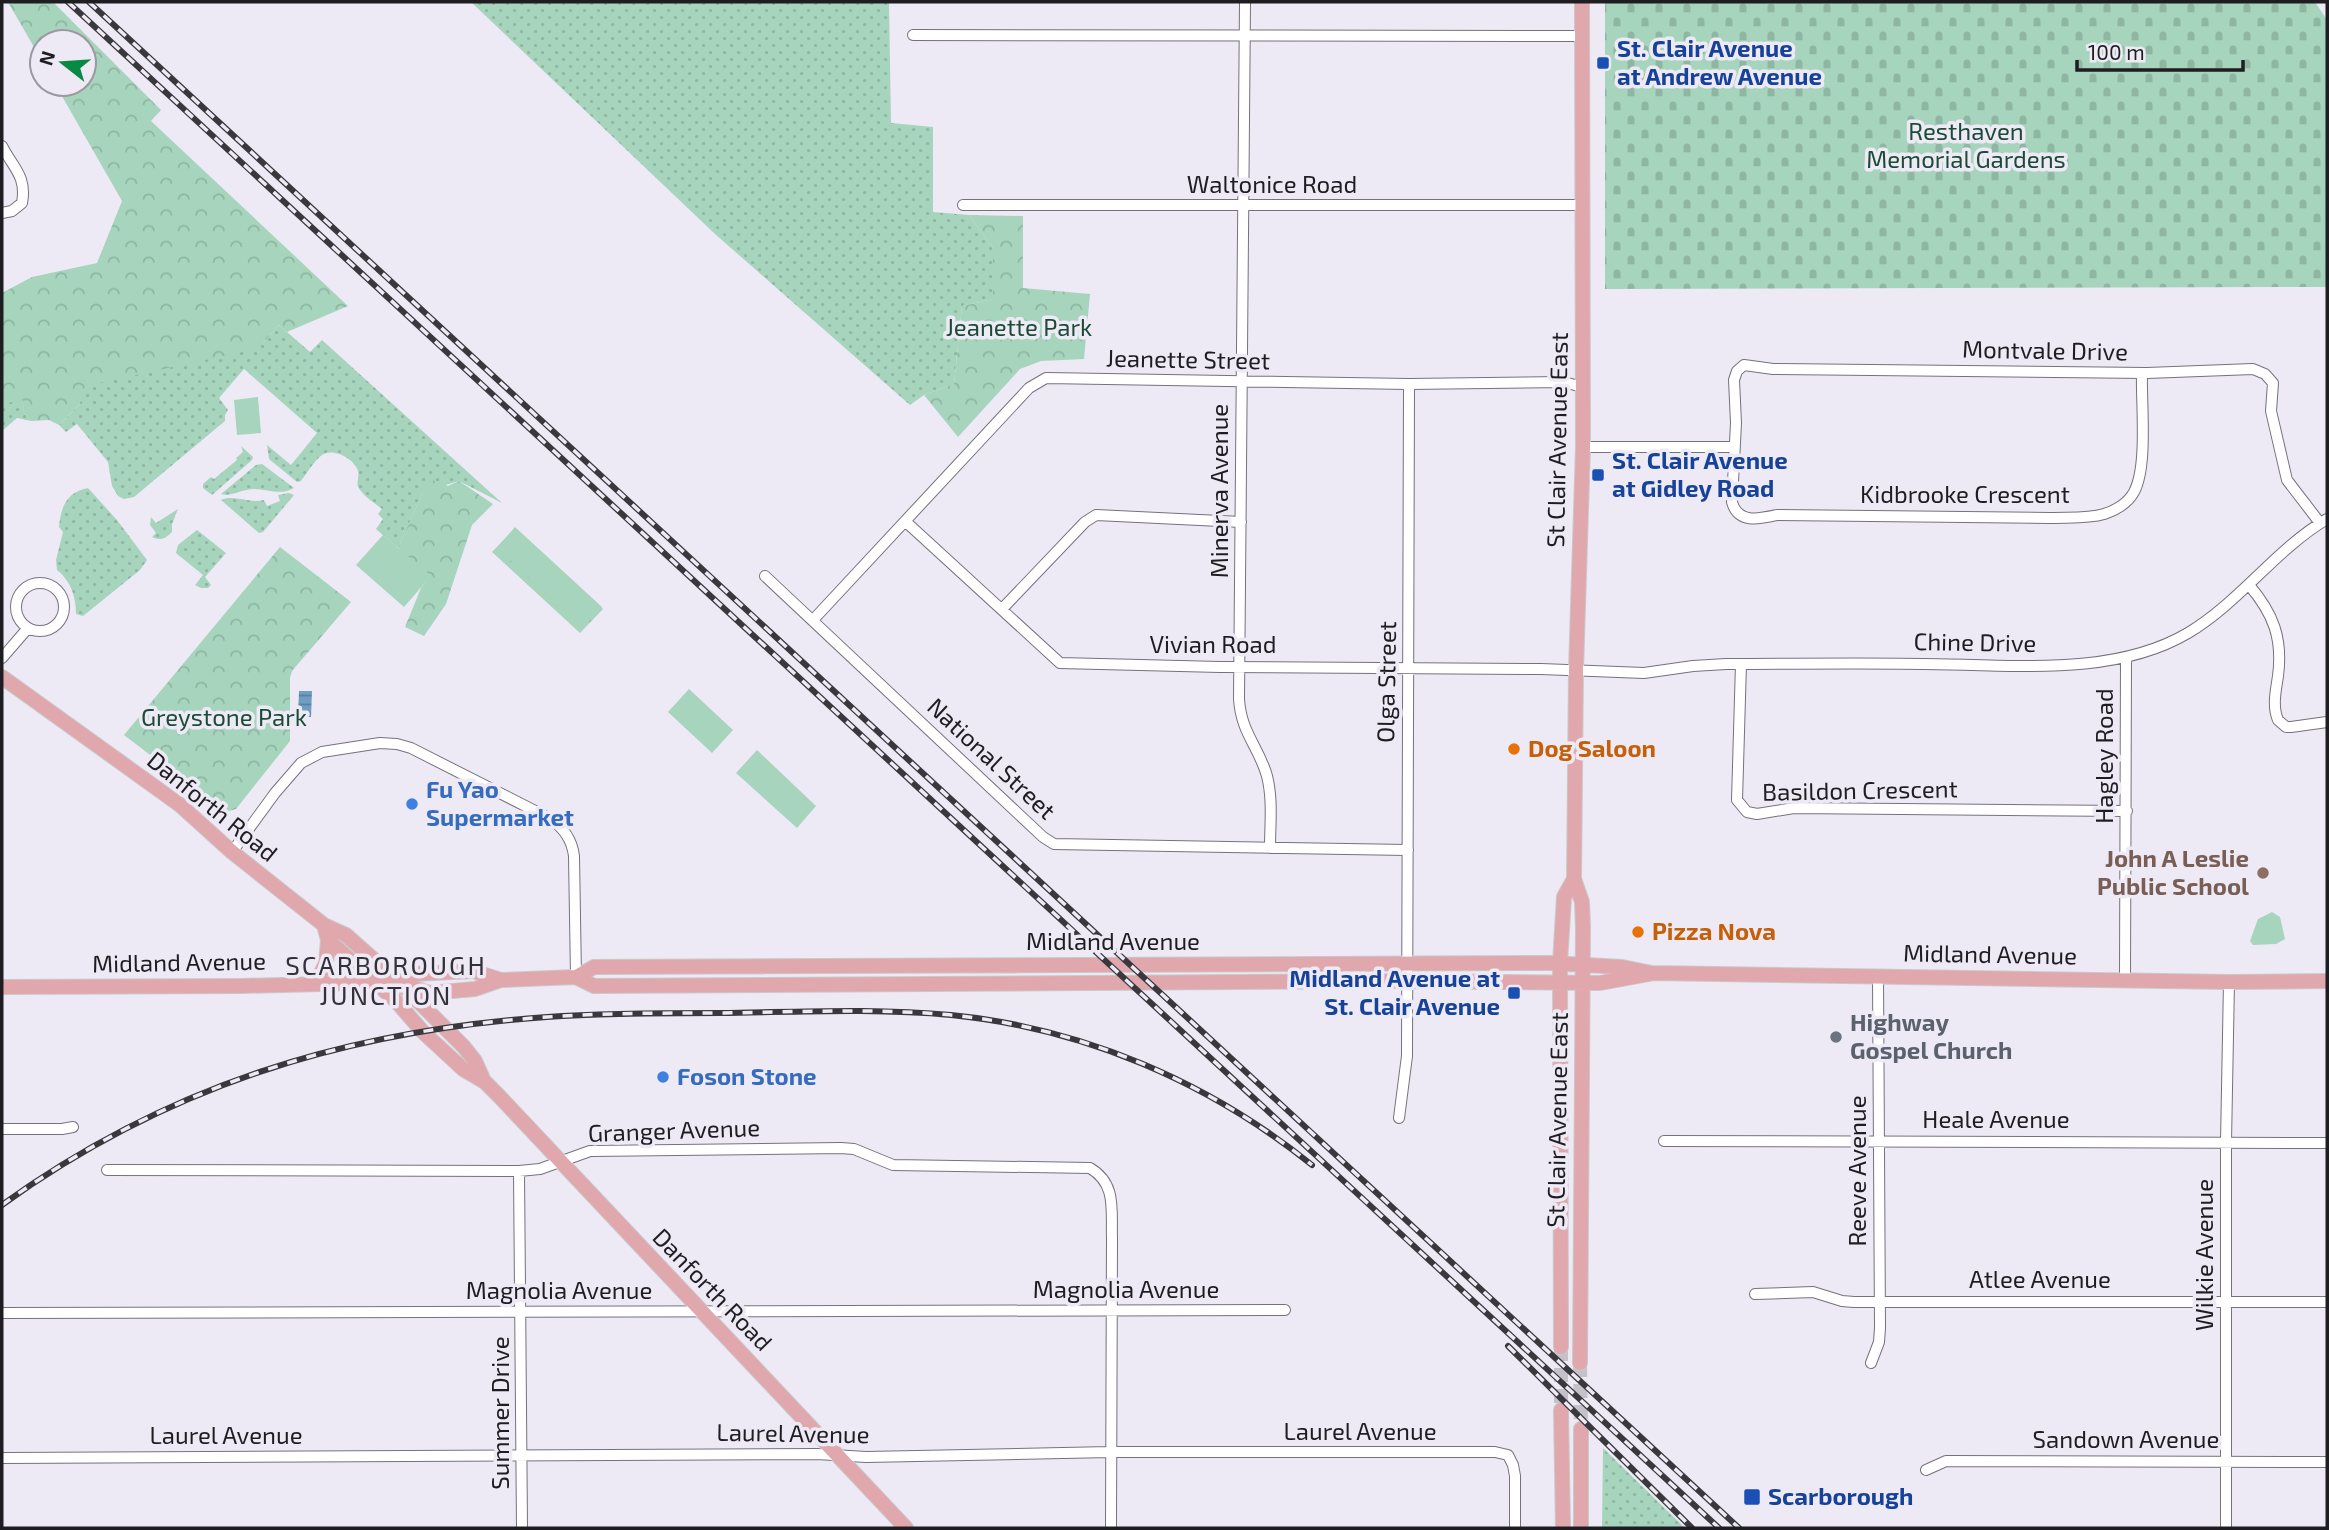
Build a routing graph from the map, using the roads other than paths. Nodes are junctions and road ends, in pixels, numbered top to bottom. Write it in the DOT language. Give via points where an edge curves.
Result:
graph roads {
  1 [pos="1245,2"];
  2 [pos="1582,2"];
  3 [pos="914,35"];
  4 [pos="1582,36"];
  5 [pos="1244,37"];
  6 [pos="2,146"];
  7 [pos="963,205"];
  8 [pos="1581,205"];
  9 [pos="1243,207"];
  10 [pos="2,213"];
  11 [pos="2142,373"];
  12 [pos="1242,382"];
  13 [pos="1409,384"];
  14 [pos="1582,387"];
  15 [pos="1583,447"];
  16 [pos="1735,447"];
  17 [pos="905,521"];
  18 [pos="2324,521"];
  19 [pos="1241,522"];
  20 [pos="765,576"];
  21 [pos="2249,585"];
  22 [pos="1002,609"];
  23 [pos="813,620"];
  24 [pos="29,628"];
  25 [pos="2,658"];
  26 [pos="2126,658"];
  27 [pos="1741,664"];
  28 [pos="1240,667"];
  29 [pos="1409,668"];
  30 [pos="1576,670"];
  31 [pos="2,677"];
  32 [pos="2327,723"];
  33 [pos="2127,811"];
  34 [pos="1270,848"];
  35 [pos="1408,850"];
  36 [pos="232,852"];
  37 [pos="1574,879"];
  38 [pos="324,925"];
  39 [pos="328,940"];
  40 [pos="1407,963"];
  41 [pos="1560,964"];
  42 [pos="1582,965"];
  43 [pos="1652,973"];
  44 [pos="1878,976"];
  45 [pos="576,977"];
  46 [pos="2125,979"];
  47 [pos="1407,981"];
  48 [pos="1560,981"];
  49 [pos="1582,981"];
  50 [pos="2327,981"];
  51 [pos="373,982"];
  52 [pos="399,982"];
  53 [pos="2229,982"];
  54 [pos="316,983"];
  55 [pos="2,987"];
  56 [pos="485,1082"];
  57 [pos="1398,1118"];
  58 [pos="73,1127"];
  59 [pos="2,1129"];
  60 [pos="1664,1141"];
  61 [pos="1878,1141"];
  62 [pos="2226,1142"];
  63 [pos="2327,1143"];
  64 [pos="561,1162"];
  65 [pos="107,1170"];
  66 [pos="519,1171"];
  67 [pos="1755,1294"];
  68 [pos="2225,1301"];
  69 [pos="1879,1302"];
  70 [pos="2327,1302"];
  71 [pos="1111,1310"];
  72 [pos="1284,1310"];
  73 [pos="702,1312"];
  74 [pos="2,1313"];
  75 [pos="521,1313"];
  76 [pos="1561,1347"];
  77 [pos="1580,1363"];
  78 [pos="1871,1363"];
  79 [pos="1562,1409"];
  80 [pos="1581,1429"];
  81 [pos="1110,1452"];
  82 [pos="837,1454"];
  83 [pos="523,1456"];
  84 [pos="2,1458"];
  85 [pos="2225,1461"];
  86 [pos="2327,1462"];
  87 [pos="1926,1470"];
  88 [pos="522,1528"];
  89 [pos="906,1528"];
  90 [pos="1111,1528"];
  91 [pos="1515,1528"];
  92 [pos="1563,1528"];
  93 [pos="1581,1528"];
  94 [pos="2226,1528"];
  1 -- 5 [label="street, Minerva Avenue"];
  2 -- 4 [label="main road, St Clair Avenue East"];
  3 -- 5 [label="street"];
  4 -- 5 [label="street"];
  4 -- 8 [label="main road, St Clair Avenue East"];
  5 -- 9 [label="street, Minerva Avenue"];
  6 -- 10 [label="street" via="25,188 22,203"];
  7 -- 9 [label="street, Waltonice Road"];
  8 -- 9 [label="street, Waltonice Road"];
  8 -- 14 [label="main road, St Clair Avenue East"];
  9 -- 12 [label="street, Minerva Avenue"];
  11 -- 16 [label="street, Montvale Drive" via="1744,365 1734,380"];
  11 -- 16 [label="street, Kidbrooke Crescent" via="2141,458 2135,490 2116,509 2091,517 1741,517 1732,502"];
  11 -- 18 [label="street, Montvale Drive" via="2253,369 2269,377 2274,390 2271,411 2287,480"];
  12 -- 13 [label="street, Jeanette Street"];
  12 -- 17 [label="street, Jeanette Street" via="1041,380"];
  12 -- 19 [label="street, Minerva Avenue"];
  13 -- 14 [label="street, Jeanette Street" via="1563,382"];
  13 -- 29 [label="street, Olga Street"];
  14 -- 15 [label="main road, St Clair Avenue East"];
  15 -- 16 [label="street"];
  15 -- 30 [label="main road, St Clair Avenue East"];
  17 -- 22 [label="street, Vivian Road"];
  17 -- 23 [label="street, Jeanette Street"];
  18 -- 21 [label="street, Chine Drive"];
  19 -- 22 [label="street" via="1096,515 1084,522"];
  19 -- 28 [label="street, Minerva Avenue"];
  20 -- 23 [label="street, National Street"];
  21 -- 26 [label="street, Chine Drive" via="2189,633"];
  21 -- 32 [label="street" via="2269,610 2278,638 2278,720 2286,727"];
  22 -- 28 [label="street, Vivian Road" via="1060,663"];
  23 -- 34 [label="street, National Street" via="1054,844"];
  24 -- 24 [label="street" via="51,628 62,617 63,601 54,588 39,583 20,594 18,617"];
  24 -- 25 [label="street"];
  26 -- 27 [label="street, Chine Drive" via="2055,665"];
  26 -- 33 [label="street, Hagley Road"];
  27 -- 30 [label="street, Chine Drive" via="1644,673"];
  27 -- 33 [label="street, Basildon Crescent" via="1737,800 1747,812 1794,808"];
  28 -- 29 [label="street, Vivian Road"];
  28 -- 34 [label="street, Minerva Avenue" via="1242,724 1266,774 1271,797"];
  29 -- 30 [label="street, Vivian Road"];
  29 -- 35 [label="street, Olga Street"];
  30 -- 37 [label="main road, St Clair Avenue East"];
  31 -- 36 [label="main road, Danforth Road" via="180,805"];
  33 -- 46 [label="street, Hagley Road"];
  34 -- 35 [label="street, National Street"];
  35 -- 40 [label="street, Olga Street"];
  36 -- 38 [label="main road, Danforth Road"];
  36 -- 45 [label="street" via="292,772 309,758 380,743 408,747 549,818 566,833 575,856"];
  37 -- 41 [label="main road, St Clair Avenue East" via="1564,897"];
  37 -- 42 [label="main road, St Clair Avenue East" via="1582,902"];
  38 -- 39 [label="main road"];
  38 -- 52 [label="main road, Danforth Road" via="346,935"];
  39 -- 51 [label="main road, Danforth Road"];
  39 -- 54 [label="main road" via="326,964"];
  40 -- 41 [label="main road, Midland Avenue"];
  40 -- 45 [label="main road, Midland Avenue" via="594,967"];
  40 -- 47 [label="street, Olga Street"];
  41 -- 42 [label="main road, Midland Avenue"];
  41 -- 48 [label="main road, St Clair Avenue East"];
  42 -- 43 [label="main road, Midland Avenue"];
  42 -- 49 [label="main road, St Clair Avenue East"];
  43 -- 44 [label="main road, Midland Avenue"];
  43 -- 49 [label="main road, Midland Avenue" via="1601,983"];
  44 -- 46 [label="main road, Midland Avenue"];
  44 -- 61 [label="street, Reeve Avenue"];
  45 -- 47 [label="main road, Midland Avenue" via="594,986"];
  45 -- 52 [label="main road, Midland Avenue" via="500,979 475,989 429,993"];
  46 -- 53 [label="main road, Midland Avenue"];
  47 -- 48 [label="main road, Midland Avenue"];
  47 -- 57 [label="street, Olga Street" via="1407,1056"];
  48 -- 49 [label="main road, Midland Avenue"];
  48 -- 76 [label="main road, St Clair Avenue East"];
  49 -- 77 [label="main road, St Clair Avenue East"];
  50 -- 53 [label="main road, Midland Avenue"];
  51 -- 52 [label="main road, Midland Avenue"];
  51 -- 54 [label="main road, Midland Avenue"];
  51 -- 56 [label="main road, Danforth Road" via="463,1069"];
  52 -- 56 [label="main road, Danforth Road" via="464,1047"];
  53 -- 62 [label="street, Wilkie Avenue"];
  54 -- 55 [label="main road, Midland Avenue"];
  56 -- 64 [label="main road, Danforth Road"];
  58 -- 59 [label="street"];
  60 -- 61 [label="street, Heale Avenue"];
  61 -- 62 [label="street, Heale Avenue"];
  61 -- 69 [label="street, Reeve Avenue"];
  62 -- 63 [label="street, Heale Avenue"];
  62 -- 68 [label="street, Wilkie Avenue"];
  64 -- 66 [label="street, Granger Avenue"];
  64 -- 71 [label="street, Granger Avenue" via="590,1151 841,1148 893,1165 1090,1168 1101,1174 1110,1196"];
  64 -- 73 [label="main road, Danforth Road"];
  65 -- 66 [label="street, Granger Avenue"];
  66 -- 75 [label="street, Summer Drive"];
  67 -- 69 [label="street, Atlee Avenue" via="1812,1292 1842,1301"];
  68 -- 69 [label="street, Atlee Avenue"];
  68 -- 70 [label="street, Atlee Avenue"];
  68 -- 85 [label="street, Wilkie Avenue"];
  69 -- 78 [label="street, Reeve Avenue" via="1879,1342"];
  71 -- 72 [label="street, Magnolia Avenue"];
  71 -- 73 [label="street, Magnolia Avenue"];
  71 -- 81 [label="street, Granger Avenue"];
  73 -- 75 [label="street, Magnolia Avenue"];
  73 -- 82 [label="main road, Danforth Road"];
  74 -- 75 [label="street, Magnolia Avenue"];
  75 -- 83 [label="street, Summer Drive"];
  79 -- 92 [label="main road"];
  80 -- 93 [label="main road"];
  81 -- 82 [label="street, Laurel Avenue"];
  81 -- 90 [label="street, Granger Avenue"];
  81 -- 91 [label="street, Laurel Avenue" via="1495,1452 1508,1455 1513,1465"];
  82 -- 83 [label="street, Laurel Avenue"];
  82 -- 89 [label="main road, Danforth Road"];
  83 -- 84 [label="street, Laurel Avenue"];
  83 -- 88 [label="street, Summer Drive"];
  85 -- 86 [label="street, Sandown Avenue"];
  85 -- 87 [label="street, Sandown Avenue" via="1946,1461"];
  85 -- 94 [label="street, Wilkie Avenue"];
}
